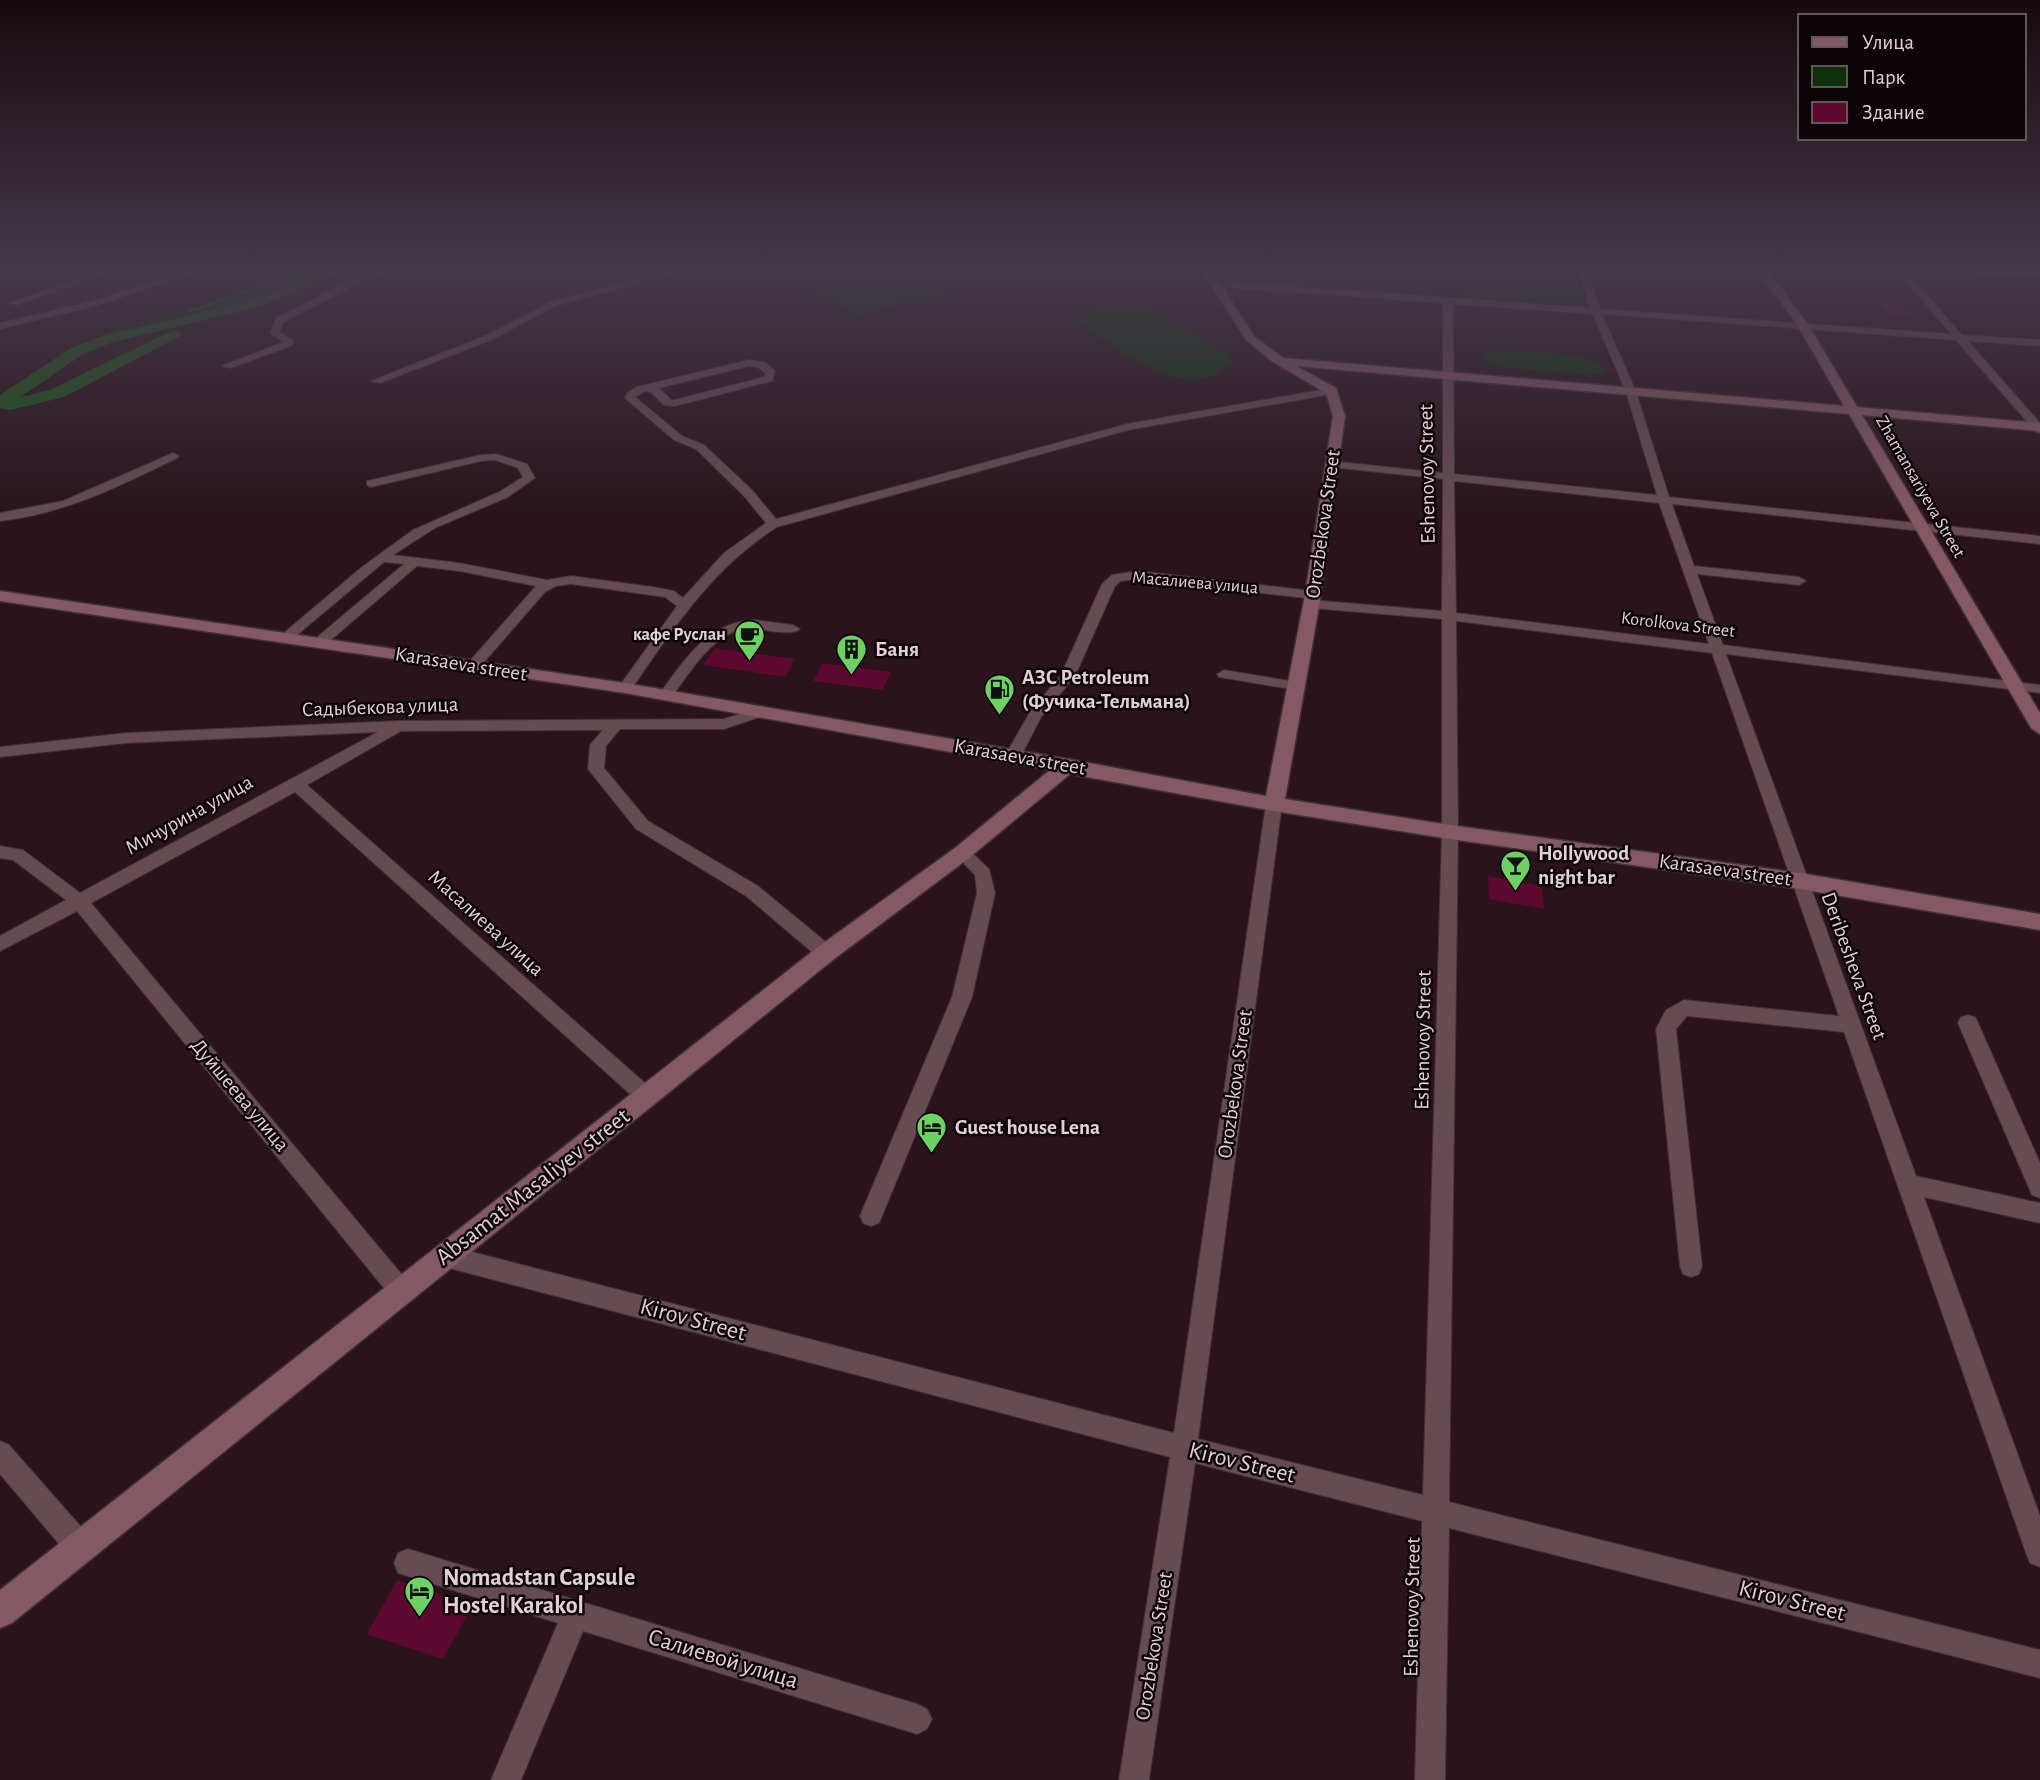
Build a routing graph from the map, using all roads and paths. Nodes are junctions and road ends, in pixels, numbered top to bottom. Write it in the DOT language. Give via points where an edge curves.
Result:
graph roads {
  1 [pos="265,352"];
  2 [pos="451,352"];
  3 [pos="1270,352"];
  4 [pos="1449,352"];
  5 [pos="1613,352"];
  6 [pos="1818,352"];
  7 [pos="1971,352"];
  8 [pos="1283,361"];
  9 [pos="227,366"];
  10 [pos="1449,376"];
  11 [pos="376,381"];
  12 [pos="646,388"];
  13 [pos="1332,391"];
  14 [pos="1630,392"];
  15 [pos="1854,412"];
  16 [pos="2039,428"];
  17 [pos="173,456"];
  18 [pos="1331,464"];
  19 [pos="1450,476"];
  20 [pos="371,483"];
  21 [pos="1664,499"];
  22 [pos="0,517"];
  23 [pos="773,524"];
  24 [pos="1921,527"];
  25 [pos="2040,540"];
  26 [pos="382,558"];
  27 [pos="413,563"];
  28 [pos="1689,569"];
  29 [pos="1800,581"];
  30 [pos="546,584"];
  31 [pos="0,596"];
  32 [pos="1312,599"];
  33 [pos="685,605"];
  34 [pos="1451,616"];
  35 [pos="793,629"];
  36 [pos="286,637"];
  37 [pos="320,642"];
  38 [pos="1717,649"];
  39 [pos="473,666"];
  40 [pos="1224,674"];
  41 [pos="2014,685"];
  42 [pos="1296,686"];
  43 [pos="625,688"];
  44 [pos="2040,689"];
  45 [pos="666,695"];
  46 [pos="761,712"];
  47 [pos="616,724"];
  48 [pos="398,726"];
  49 [pos="2040,728"];
  50 [pos="0,752"];
  51 [pos="1013,756"];
  52 [pos="1068,765"];
  53 [pos="295,783"];
  54 [pos="1274,804"];
  55 [pos="1450,832"];
  56 [pos="0,852"];
  57 [pos="962,853"];
  58 [pos="1800,881"];
  59 [pos="79,901"];
  60 [pos="2040,922"];
  61 [pos="0,944"];
  62 [pos="826,953"];
  63 [pos="1968,1023"];
  64 [pos="1851,1025"];
  65 [pos="647,1097"];
  66 [pos="1908,1184"];
  67 [pos="2040,1188"];
  68 [pos="2040,1213"];
  69 [pos="871,1216"];
  70 [pos="446,1256"];
  71 [pos="1691,1266"];
  72 [pos="400,1290"];
  73 [pos="1184,1448"];
  74 [pos="0,1454"];
  75 [pos="1437,1512"];
  76 [pos="80,1547"];
  77 [pos="2040,1553"];
  78 [pos="408,1563"];
  79 [pos="0,1612"];
  80 [pos="576,1615"];
  81 [pos="2040,1664"];
  82 [pos="917,1719"];
  83 [pos="506,1780"];
  84 [pos="1134,1780"];
  85 [pos="1430,1780"];
  1 -- 9 [label="street"];
  2 -- 11 [label="street"];
  3 -- 8 [label="street"];
  4 -- 10 [label="street, Eshenovoy Street"];
  5 -- 14 [label="street, Deribesheva Street"];
  6 -- 15 [label="street, Zhamansariyeva Street"];
  7 -- 16 [label="street"];
  8 -- 10 [label="street"];
  8 -- 13 [label="street"];
  10 -- 14 [label="street"];
  10 -- 19 [label="street, Eshenovoy Street"];
  12 -- 12 [label="street" via="675,403 768,379 771,373 761,364 749,363"];
  12 -- 23 [label="street" via="635,391 631,398 678,438 701,447"];
  13 -- 18 [label="street, Orozbekova Street" via="1339,416"];
  13 -- 23 [label="street" via="1127,427"];
  14 -- 15 [label="street"];
  14 -- 21 [label="street, Deribesheva Street"];
  15 -- 16 [label="street"];
  15 -- 24 [label="street, Zhamansariyeva Street"];
  17 -- 22 [label="street" via="58,505 23,516"];
  18 -- 19 [label="street"];
  18 -- 32 [label="street, Orozbekova Street"];
  19 -- 21 [label="street"];
  19 -- 34 [label="street, Eshenovoy Street"];
  20 -- 26 [label="street" via="496,457 523,467 528,475 522,484 440,520"];
  21 -- 24 [label="street"];
  21 -- 28 [label="street, Deribesheva Street"];
  23 -- 33 [label="street" via="746,539"];
  24 -- 25 [label="street"];
  24 -- 41 [label="street, Zhamansariyeva Street"];
  26 -- 27 [label="street"];
  26 -- 36 [label="street"];
  27 -- 30 [label="street"];
  27 -- 37 [label="street"];
  28 -- 29 [label="street"];
  28 -- 38 [label="street, Deribesheva Street"];
  30 -- 33 [label="street" via="571,580 653,591 669,594"];
  30 -- 39 [label="street"];
  31 -- 36 [label="street, Karasaeva street"];
  32 -- 34 [label="street, Korolkova Street"];
  32 -- 42 [label="street, Orozbekova Street"];
  32 -- 51 [label="street, Масалиева улица" via="1137,575 1117,578 1109,584 1068,676 1035,715"];
  33 -- 43 [label="street"];
  34 -- 38 [label="street, Korolkova Street"];
  34 -- 55 [label="street, Eshenovoy Street"];
  35 -- 45 [label="street" via="742,625 729,630 696,655"];
  36 -- 37 [label="street, Karasaeva street"];
  37 -- 39 [label="street, Karasaeva street"];
  38 -- 41 [label="street, Korolkova Street"];
  38 -- 58 [label="street, Deribesheva Street"];
  39 -- 43 [label="street, Karasaeva street"];
  40 -- 42 [label="street"];
  41 -- 44 [label="street, Korolkova Street"];
  41 -- 49 [label="street, Zhamansariyeva Street"];
  42 -- 54 [label="street, Orozbekova Street"];
  43 -- 45 [label="street, Karasaeva street"];
  45 -- 46 [label="street, Karasaeva street"];
  46 -- 47 [label="street, Садыбекова улица" via="724,724"];
  46 -- 51 [label="street, Karasaeva street"];
  47 -- 48 [label="street, Садыбекова улица"];
  47 -- 62 [label="street" via="598,745 596,769 642,825 752,891"];
  48 -- 50 [label="street, Садыбекова улица" via="126,738"];
  48 -- 53 [label="street, Мичурина улица"];
  51 -- 52 [label="street, Karasaeva street"];
  52 -- 54 [label="street, Karasaeva street"];
  52 -- 57 [label="street, Absamat Masaliyev street"];
  53 -- 59 [label="street, Мичурина улица"];
  53 -- 65 [label="street, Масалиева улица"];
  54 -- 55 [label="street, Karasaeva street"];
  54 -- 73 [label="street, Orozbekova Street"];
  55 -- 58 [label="street, Karasaeva street"];
  55 -- 75 [label="street, Eshenovoy Street"];
  56 -- 59 [label="street, Дуйшеева улица" via="17,854"];
  57 -- 62 [label="street, Absamat Masaliyev street"];
  57 -- 69 [label="street" via="983,873 986,892 962,997"];
  58 -- 60 [label="street, Karasaeva street"];
  58 -- 64 [label="street, Deribesheva Street"];
  59 -- 61 [label="street, Мичурина улица"];
  59 -- 72 [label="street, Дуйшеева улица"];
  62 -- 65 [label="street, Absamat Masaliyev street"];
  63 -- 67 [label="street"];
  64 -- 66 [label="street, Deribesheva Street"];
  64 -- 71 [label="street" via="1684,1008 1673,1016 1666,1028"];
  65 -- 70 [label="street, Absamat Masaliyev street"];
  66 -- 68 [label="street"];
  66 -- 77 [label="street, Deribesheva Street"];
  70 -- 72 [label="street, Absamat Masaliyev street"];
  70 -- 73 [label="street, Kirov Street"];
  72 -- 76 [label="street, Absamat Masaliyev street"];
  73 -- 75 [label="street, Kirov Street"];
  73 -- 84 [label="street, Orozbekova Street"];
  74 -- 76 [label="street"];
  75 -- 81 [label="street, Kirov Street"];
  75 -- 85 [label="street, Eshenovoy Street"];
  76 -- 79 [label="street, Absamat Masaliyev street"];
  78 -- 80 [label="street, Салиевой улица"];
  80 -- 82 [label="street, Салиевой улица"];
  80 -- 83 [label="street"];
}
